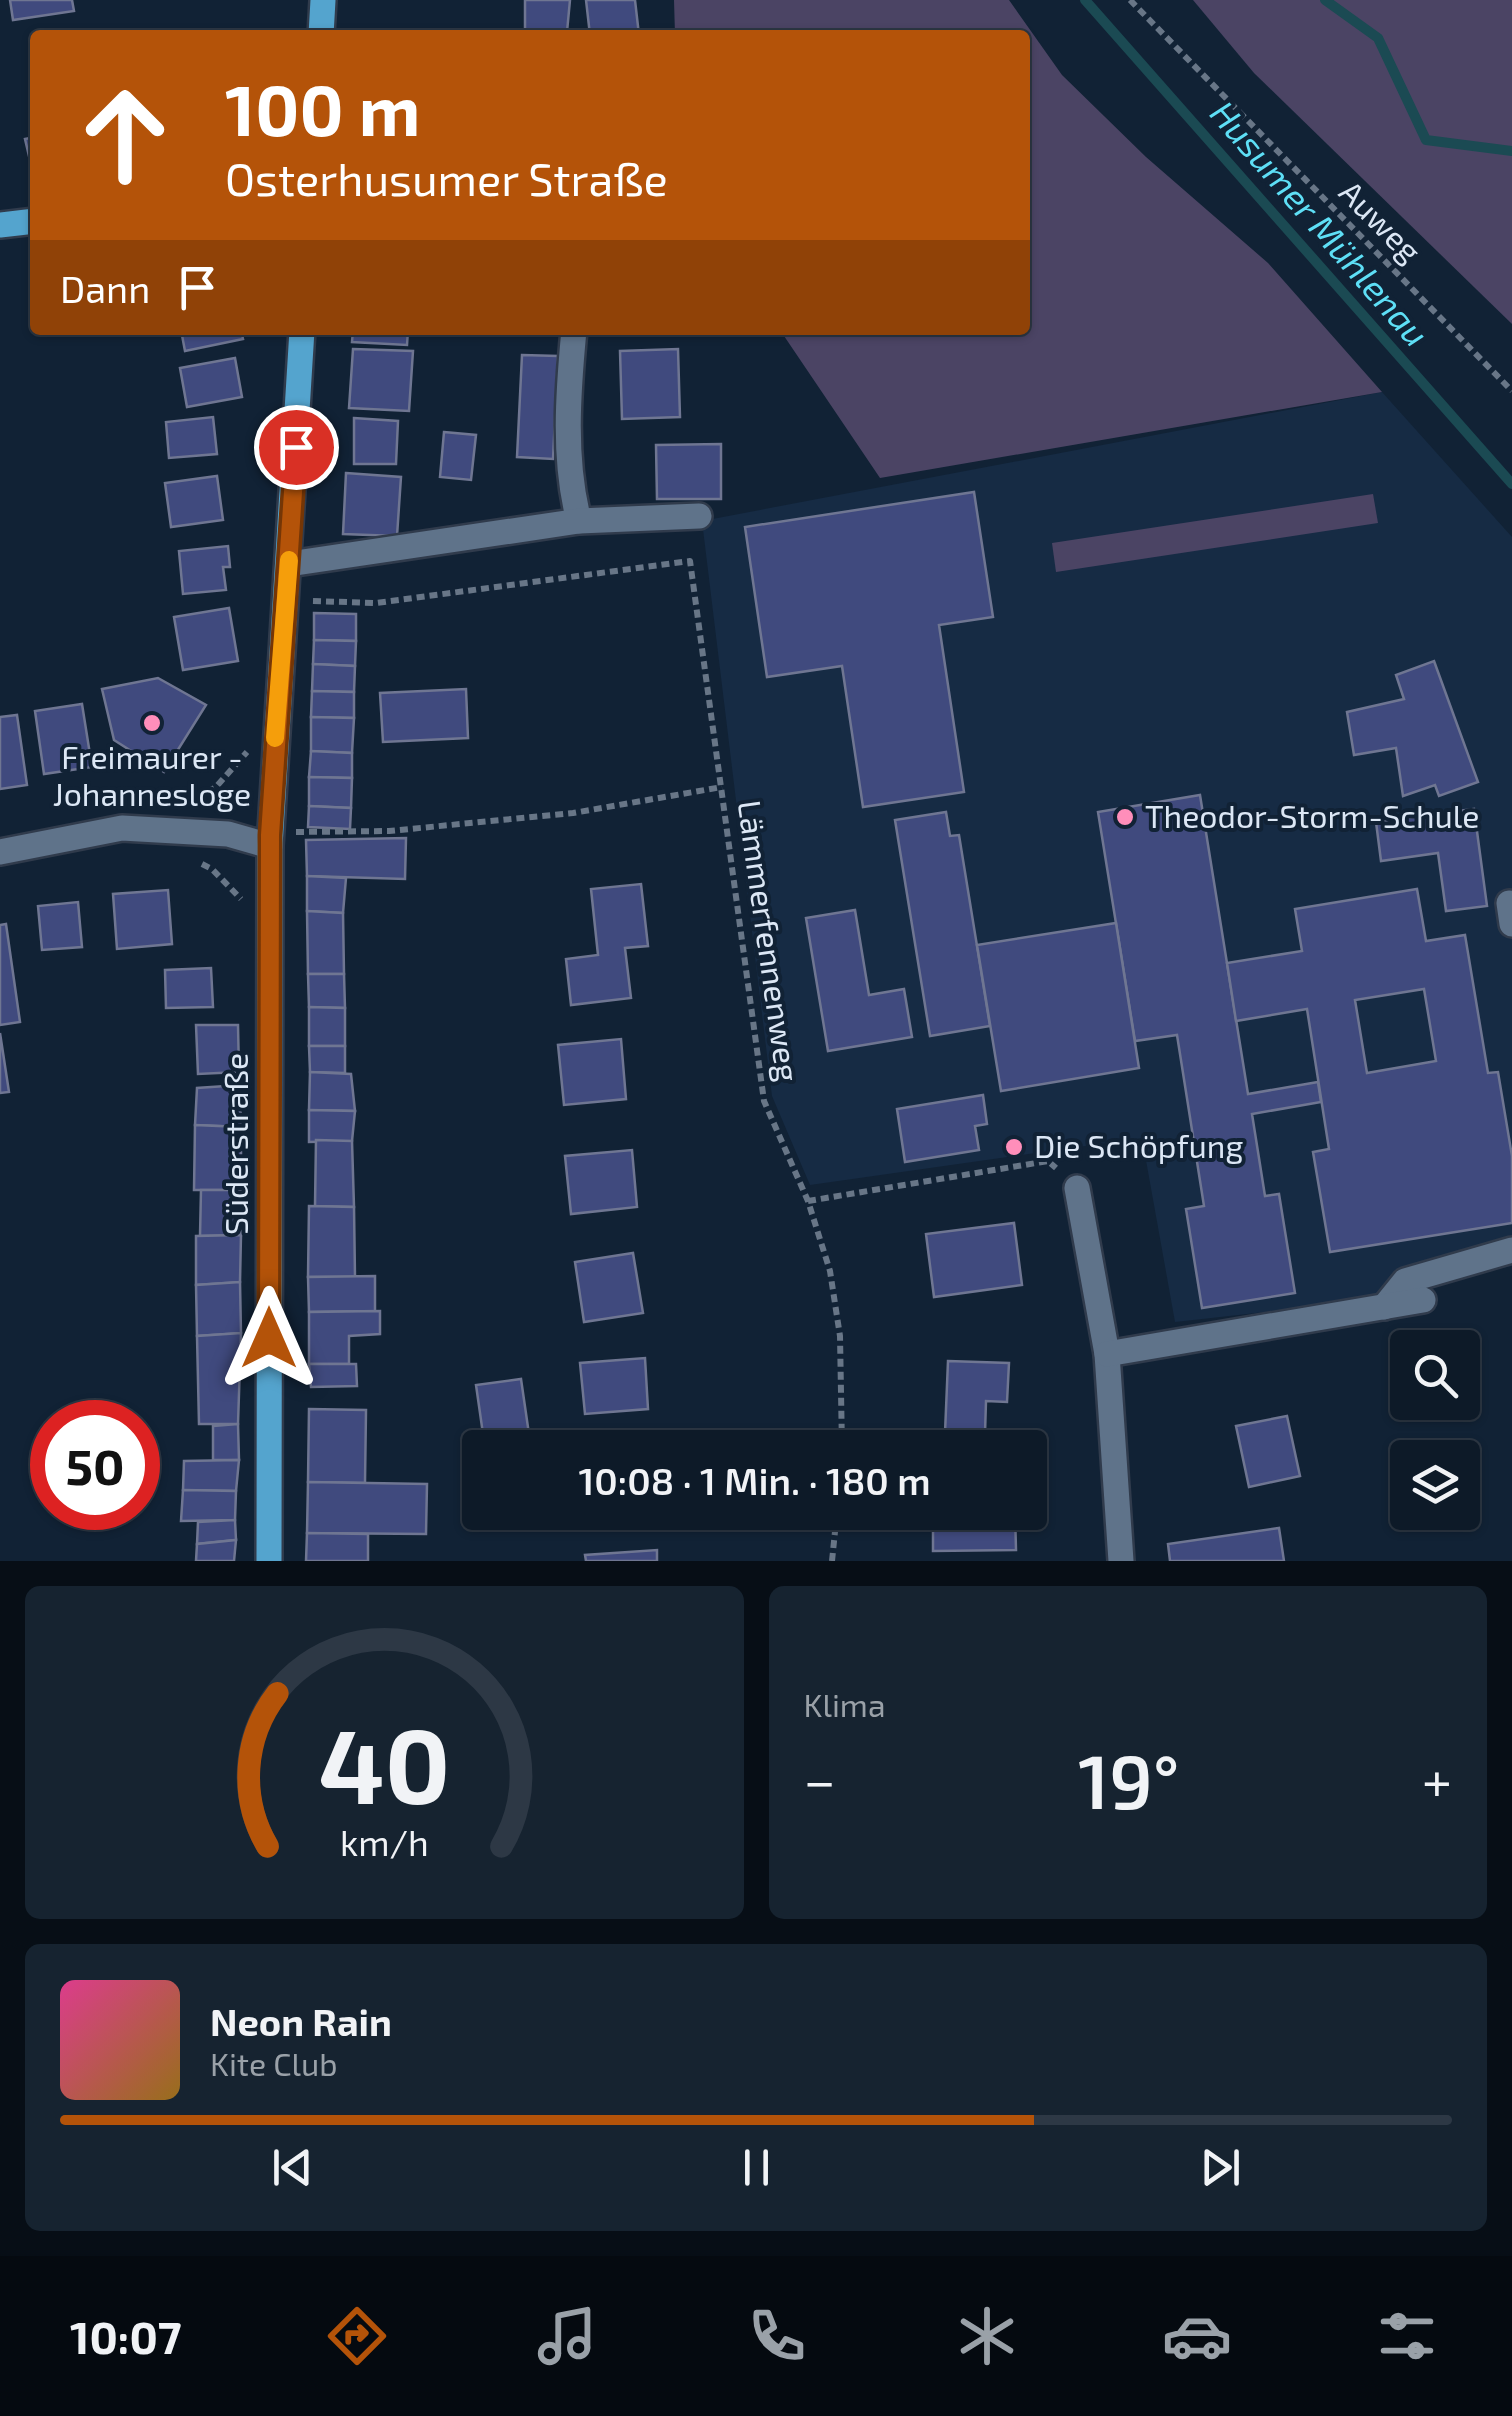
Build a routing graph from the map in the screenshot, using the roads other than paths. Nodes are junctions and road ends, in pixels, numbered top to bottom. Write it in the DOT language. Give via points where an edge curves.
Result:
graph roads {
  1 [pos="324,0"];
  2 [pos="321,30"];
  3 [pos="30,222"];
  4 [pos="0,225"];
  5 [pos="302,335"];
  6 [pos="574,335"];
  7 [pos="699,516"];
  8 [pos="580,520"];
  9 [pos="289,564"];
  10 [pos="270,840"];
  11 [pos="0,852"];
  12 [pos="1077,1188"];
  13 [pos="1512,1250"];
  14 [pos="1422,1300"];
  15 [pos="1384,1308"];
  16 [pos="1107,1354"];
  17 [pos="269,1561"];
  18 [pos="1121,1561"];
  1 -- 2 [label="main road"];
  3 -- 4 [label="main road"];
  5 -- 9 [label="main road, Süderstraße"];
  6 -- 8 [label="street" via="568,396 572,491"];
  7 -- 8 [label="street"];
  8 -- 9 [label="street"];
  9 -- 10 [label="main road, Süderstraße"];
  10 -- 11 [label="street" via="122,828"];
  10 -- 17 [label="main road, Süderstraße"];
  12 -- 16 [label="street"];
  13 -- 15 [label="street" via="1405,1281"];
  14 -- 15 [label="street"];
  15 -- 16 [label="street"];
  16 -- 18 [label="street"];
}
